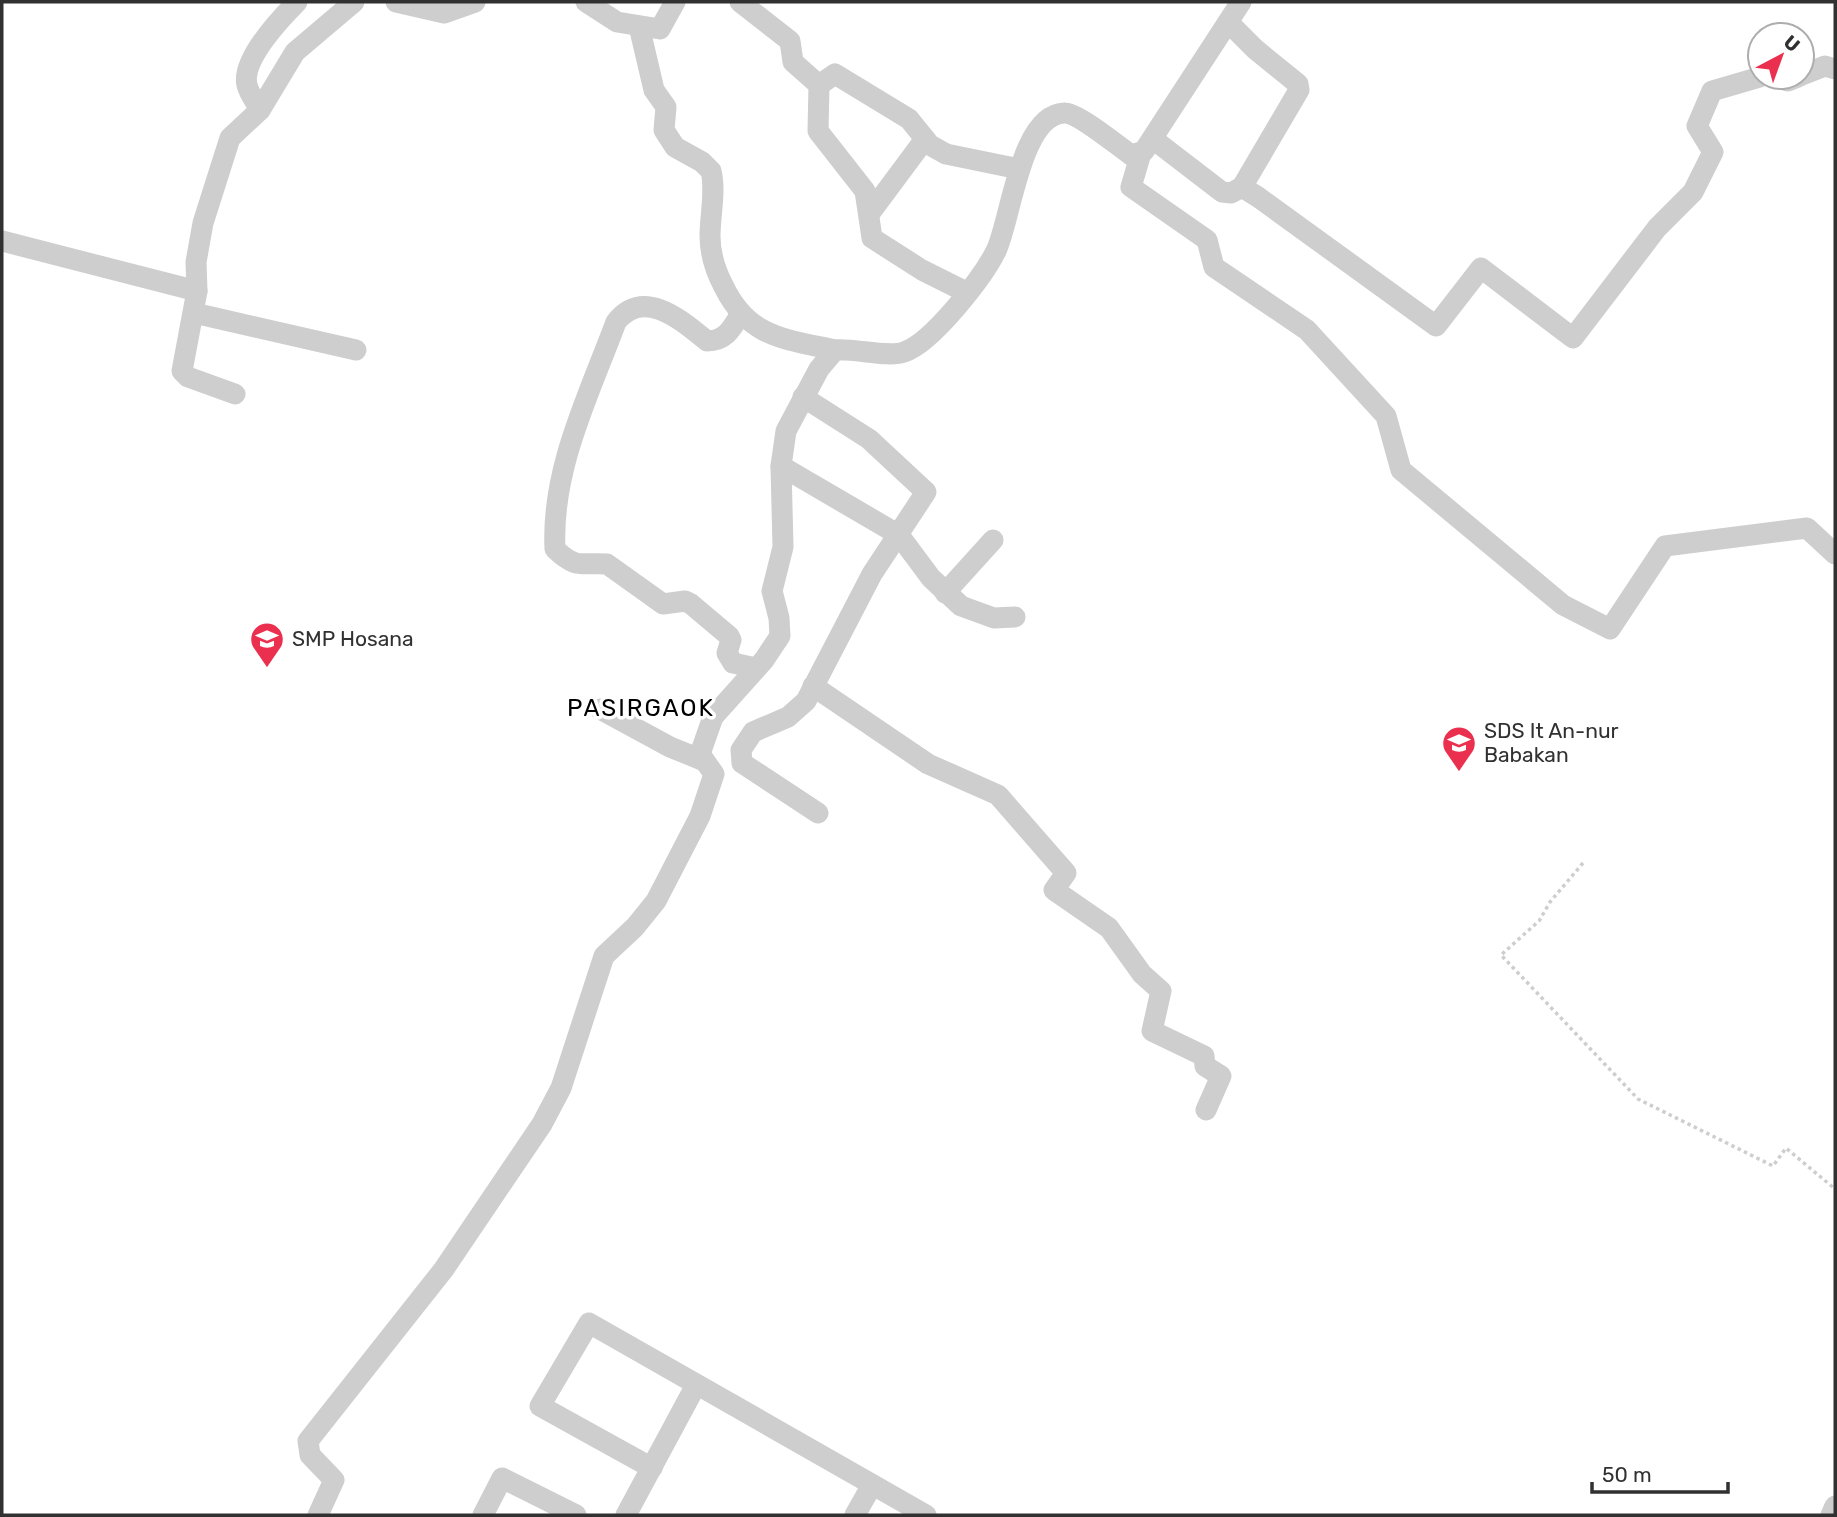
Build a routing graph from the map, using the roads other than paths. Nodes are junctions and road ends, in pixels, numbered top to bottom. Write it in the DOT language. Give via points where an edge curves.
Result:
graph roads {
  1 [pos="297,2"];
  2 [pos="354,2"];
  3 [pos="396,2"];
  4 [pos="475,2"];
  5 [pos="586,2"];
  6 [pos="674,2"];
  7 [pos="740,2"];
  8 [pos="1241,2"];
  9 [pos="1228,22"];
  10 [pos="639,26"];
  11 [pos="1835,68"];
  12 [pos="1816,70"];
  13 [pos="1746,81"];
  14 [pos="819,85"];
  15 [pos="260,110"];
  16 [pos="925,138"];
  17 [pos="1147,146"];
  18 [pos="1019,169"];
  19 [pos="1241,187"];
  20 [pos="870,213"];
  21 [pos="2,240"];
  22 [pos="197,291"];
  23 [pos="966,292"];
  24 [pos="194,313"];
  25 [pos="740,315"];
  26 [pos="835,350"];
  27 [pos="356,351"];
  28 [pos="235,394"];
  29 [pos="803,397"];
  30 [pos="781,466"];
  31 [pos="899,535"];
  32 [pos="993,540"];
  33 [pos="1835,554"];
  34 [pos="945,593"];
  35 [pos="1015,617"];
  36 [pos="756,668"];
  37 [pos="813,686"];
  38 [pos="600,709"];
  39 [pos="702,760"];
  40 [pos="818,813"];
  41 [pos="1206,1110"];
  42 [pos="696,1385"];
  43 [pos="652,1468"];
  44 [pos="872,1485"];
  45 [pos="1835,1506"];
  46 [pos="318,1515"];
  47 [pos="484,1515"];
  48 [pos="576,1515"];
  49 [pos="626,1515"];
  50 [pos="855,1515"];
  51 [pos="926,1515"];
  52 [pos="1831,1515"];
  1 -- 15 [label="street" via="269,32 249,69 247,88"];
  2 -- 15 [label="street" via="295,52"];
  3 -- 4 [label="street" via="444,13"];
  5 -- 10 [label="street" via="617,22"];
  6 -- 10 [label="street" via="660,29"];
  7 -- 14 [label="street" via="790,41 793,62"];
  8 -- 9 [label="street"];
  9 -- 17 [label="street"];
  9 -- 19 [label="street" via="1298,84 1299,90"];
  10 -- 25 [label="street" via="654,90 666,107 664,130 675,147 711,172 714,262"];
  11 -- 12 [label="street"];
  13 -- 19 [label="street" via="1712,91 1697,125 1713,152 1693,192 1657,228 1573,338 1481,268 1436,326"];
  14 -- 16 [label="street" via="835,74 909,119"];
  14 -- 20 [label="street" via="818,131 865,191"];
  15 -- 22 [label="street" via="227,144 202,223"];
  16 -- 18 [label="street" via="946,155"];
  16 -- 20 [label="street"];
  17 -- 18 [label="street" via="1131,155 1063,113 1052,118 1029,143"];
  17 -- 19 [label="street" via="1222,192"];
  17 -- 33 [label="street" via="1131,187 1207,240 1214,267 1307,330 1386,416 1401,470 1563,605 1610,629 1665,546 1807,527"];
  18 -- 23 [label="street" via="1000,241"];
  20 -- 23 [label="street" via="868,232 877,244"];
  21 -- 22 [label="street"];
  22 -- 24 [label="street"];
  23 -- 26 [label="street" via="923,340 904,352"];
  24 -- 27 [label="street"];
  24 -- 28 [label="street" via="182,371"];
  25 -- 26 [label="street" via="773,336"];
  25 -- 36 [label="street" via="719,341 707,341 656,308 626,309 616,322 572,434 554,523 555,549 582,567 607,564 663,604 691,604 732,640 727,653 733,663"];
  26 -- 29 [label="street"];
  29 -- 30 [label="street" via="786,430"];
  29 -- 31 [label="street" via="869,439 925,491"];
  30 -- 31 [label="street"];
  30 -- 36 [label="street" via="783,547 772,592 781,628 775,646"];
  31 -- 34 [label="street"];
  31 -- 37 [label="street" via="872,574"];
  32 -- 34 [label="street"];
  34 -- 35 [label="street" via="972,612"];
  36 -- 39 [label="street" via="713,717 703,739"];
  37 -- 40 [label="street" via="806,701 788,717 753,732 741,750 742,763"];
  37 -- 41 [label="street" via="928,764 998,795 1012,810 1066,873 1054,890 1109,928 1142,974 1161,991 1152,1031 1204,1056 1205,1066 1221,1076"];
  38 -- 39 [label="street"];
  39 -- 46 [label="street" via="714,774 700,816 653,907 604,956 554,1103 444,1269 307,1441 310,1455 334,1480"];
  42 -- 43 [label="street"];
  42 -- 43 [label="street" via="589,1323 540,1406"];
  42 -- 44 [label="street"];
  43 -- 49 [label="street"];
  44 -- 50 [label="street"];
  44 -- 51 [label="street"];
  45 -- 52 [label="street"];
  47 -- 48 [label="street" via="502,1478"];
}
